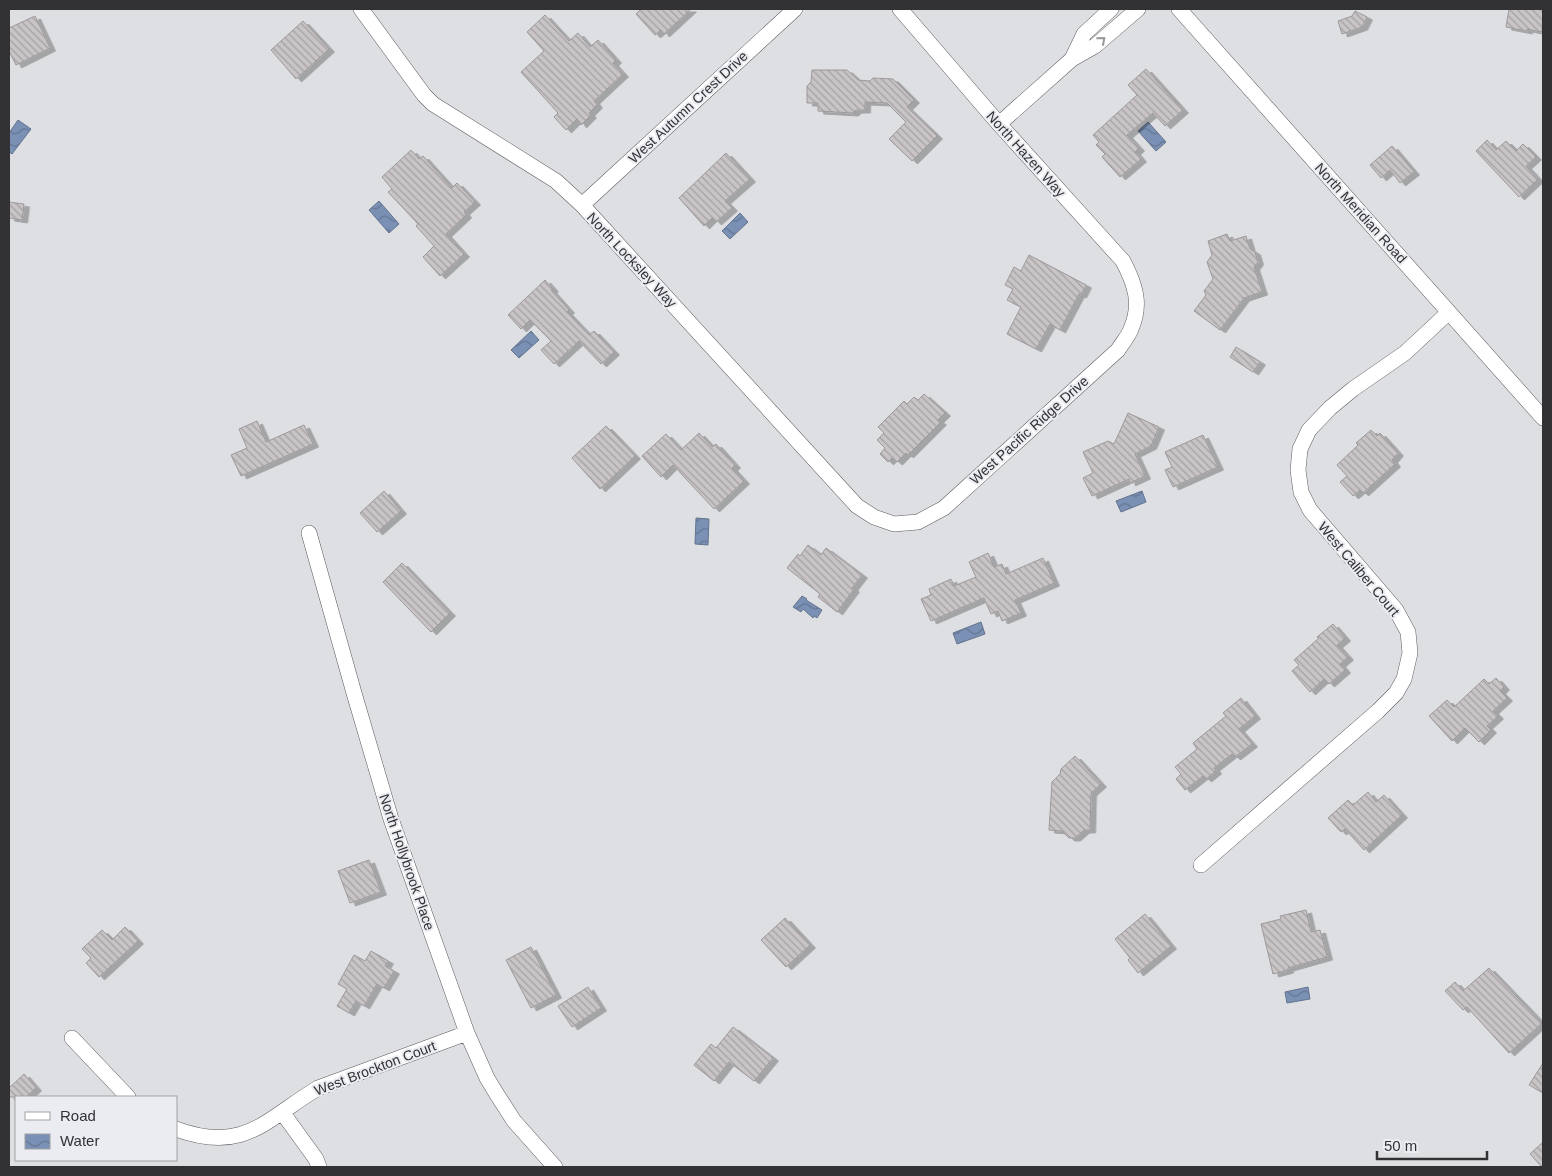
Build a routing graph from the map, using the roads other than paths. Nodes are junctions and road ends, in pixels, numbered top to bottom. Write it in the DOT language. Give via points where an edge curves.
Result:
graph roads {
  1 [pos="360,9"];
  2 [pos="795,9"];
  3 [pos="900,9"];
  4 [pos="1112,9"];
  5 [pos="1138,9"];
  6 [pos="1179,9"];
  7 [pos="1072,59"];
  8 [pos="999,124"];
  9 [pos="582,206"];
  10 [pos="1138,306"];
  11 [pos="1449,312"];
  12 [pos="1543,418"];
  13 [pos="894,524"];
  14 [pos="309,533"];
  15 [pos="1201,865"];
  16 [pos="467,1033"];
  17 [pos="72,1038"];
  18 [pos="127,1096"];
  19 [pos="282,1112"];
  20 [pos="178,1130"];
  21 [pos="319,1167"];
  22 [pos="555,1167"];
  1 -- 9 [label="street, North Locksley Way" via="433,104 556,181"];
  2 -- 9 [label="street, West Autumn Crest Drive"];
  3 -- 8 [label="street, North Hazen Way"];
  4 -- 7 [label="street" via="1084,34"];
  7 -- 5 [label="street, one-way" via="1095,46"];
  6 -- 11 [label="street, North Meridian Road"];
  7 -- 8 [label="street"];
  8 -- 10 [label="street, North Hazen Way" via="1123,261 1134,281"];
  9 -- 13 [label="street, North Locksley Way" via="857,506"];
  10 -- 13 [label="street, West Pacific Ridge Drive" via="1131,330 1118,350 944,508 918,522"];
  11 -- 12 [label="street, North Meridian Road"];
  11 -- 15 [label="street, West Caliber Court" via="1405,353 1325,413 1309,430 1300,449 1301,492 1310,510 1396,610 1408,632 1410,653 1404,679 1396,693 1378,711"];
  14 -- 16 [label="street, North Hollybrook Place" via="388,810"];
  16 -- 19 [label="street, West Brockton Court" via="318,1088"];
  16 -- 22 [label="street, North Hollybrook Place" via="476,1056 514,1121"];
  17 -- 18 [label="street"];
  19 -- 20 [label="street, West Brockton Court" via="250,1132 231,1138 212,1139"];
  19 -- 21 [label="street"];
}
